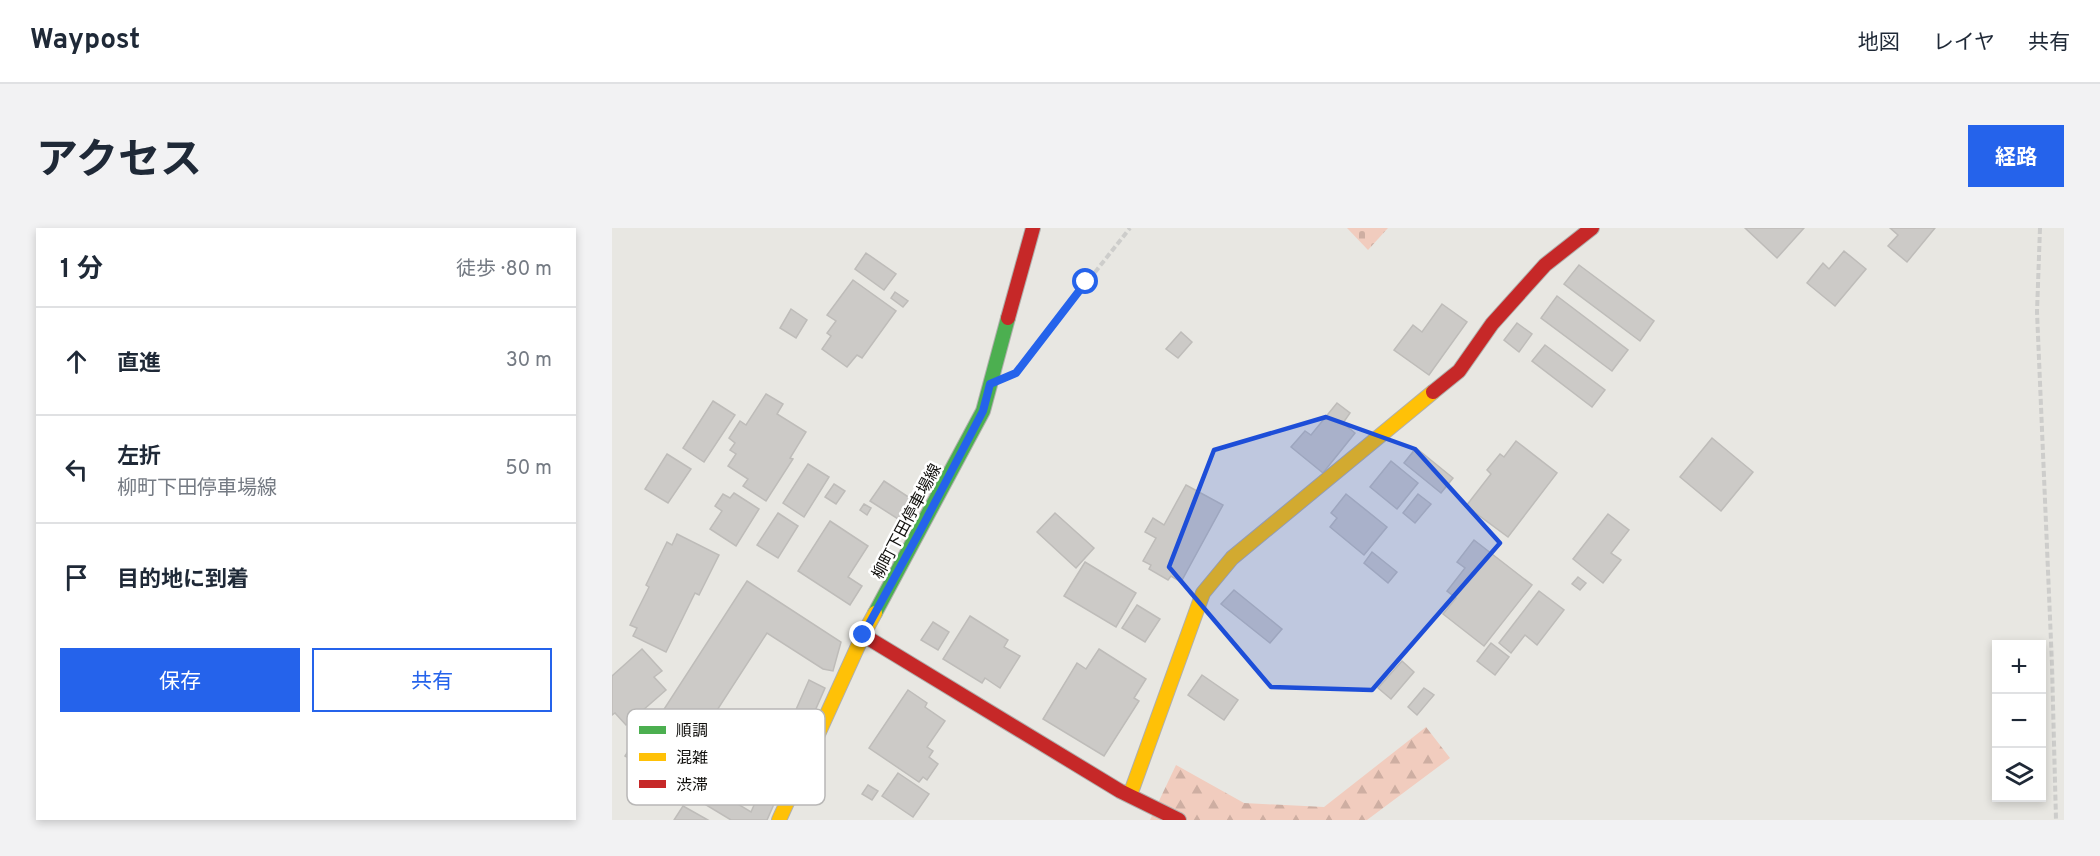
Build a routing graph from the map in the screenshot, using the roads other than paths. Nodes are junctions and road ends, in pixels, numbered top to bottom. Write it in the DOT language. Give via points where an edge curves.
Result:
graph roads {
  1 [pos="1033,228"];
  2 [pos="1592,228"];
  3 [pos="863,635"];
  4 [pos="825,719"];
  5 [pos="1130,795"];
  6 [pos="786,805"];
  7 [pos="779,820"];
  8 [pos="1179,820"];
  1 -- 3 [label="street, 柳町下田停車場線" via="983,411"];
  2 -- 5 [label="street" via="1545,265 1492,324 1459,371 1232,558 1203,593"];
  3 -- 4 [label="street, 柳町下田停車場線"];
  3 -- 5 [label="street"];
  5 -- 8 [label="street"];
  6 -- 7 [label="street, 柳町下田停車場線"];
}
